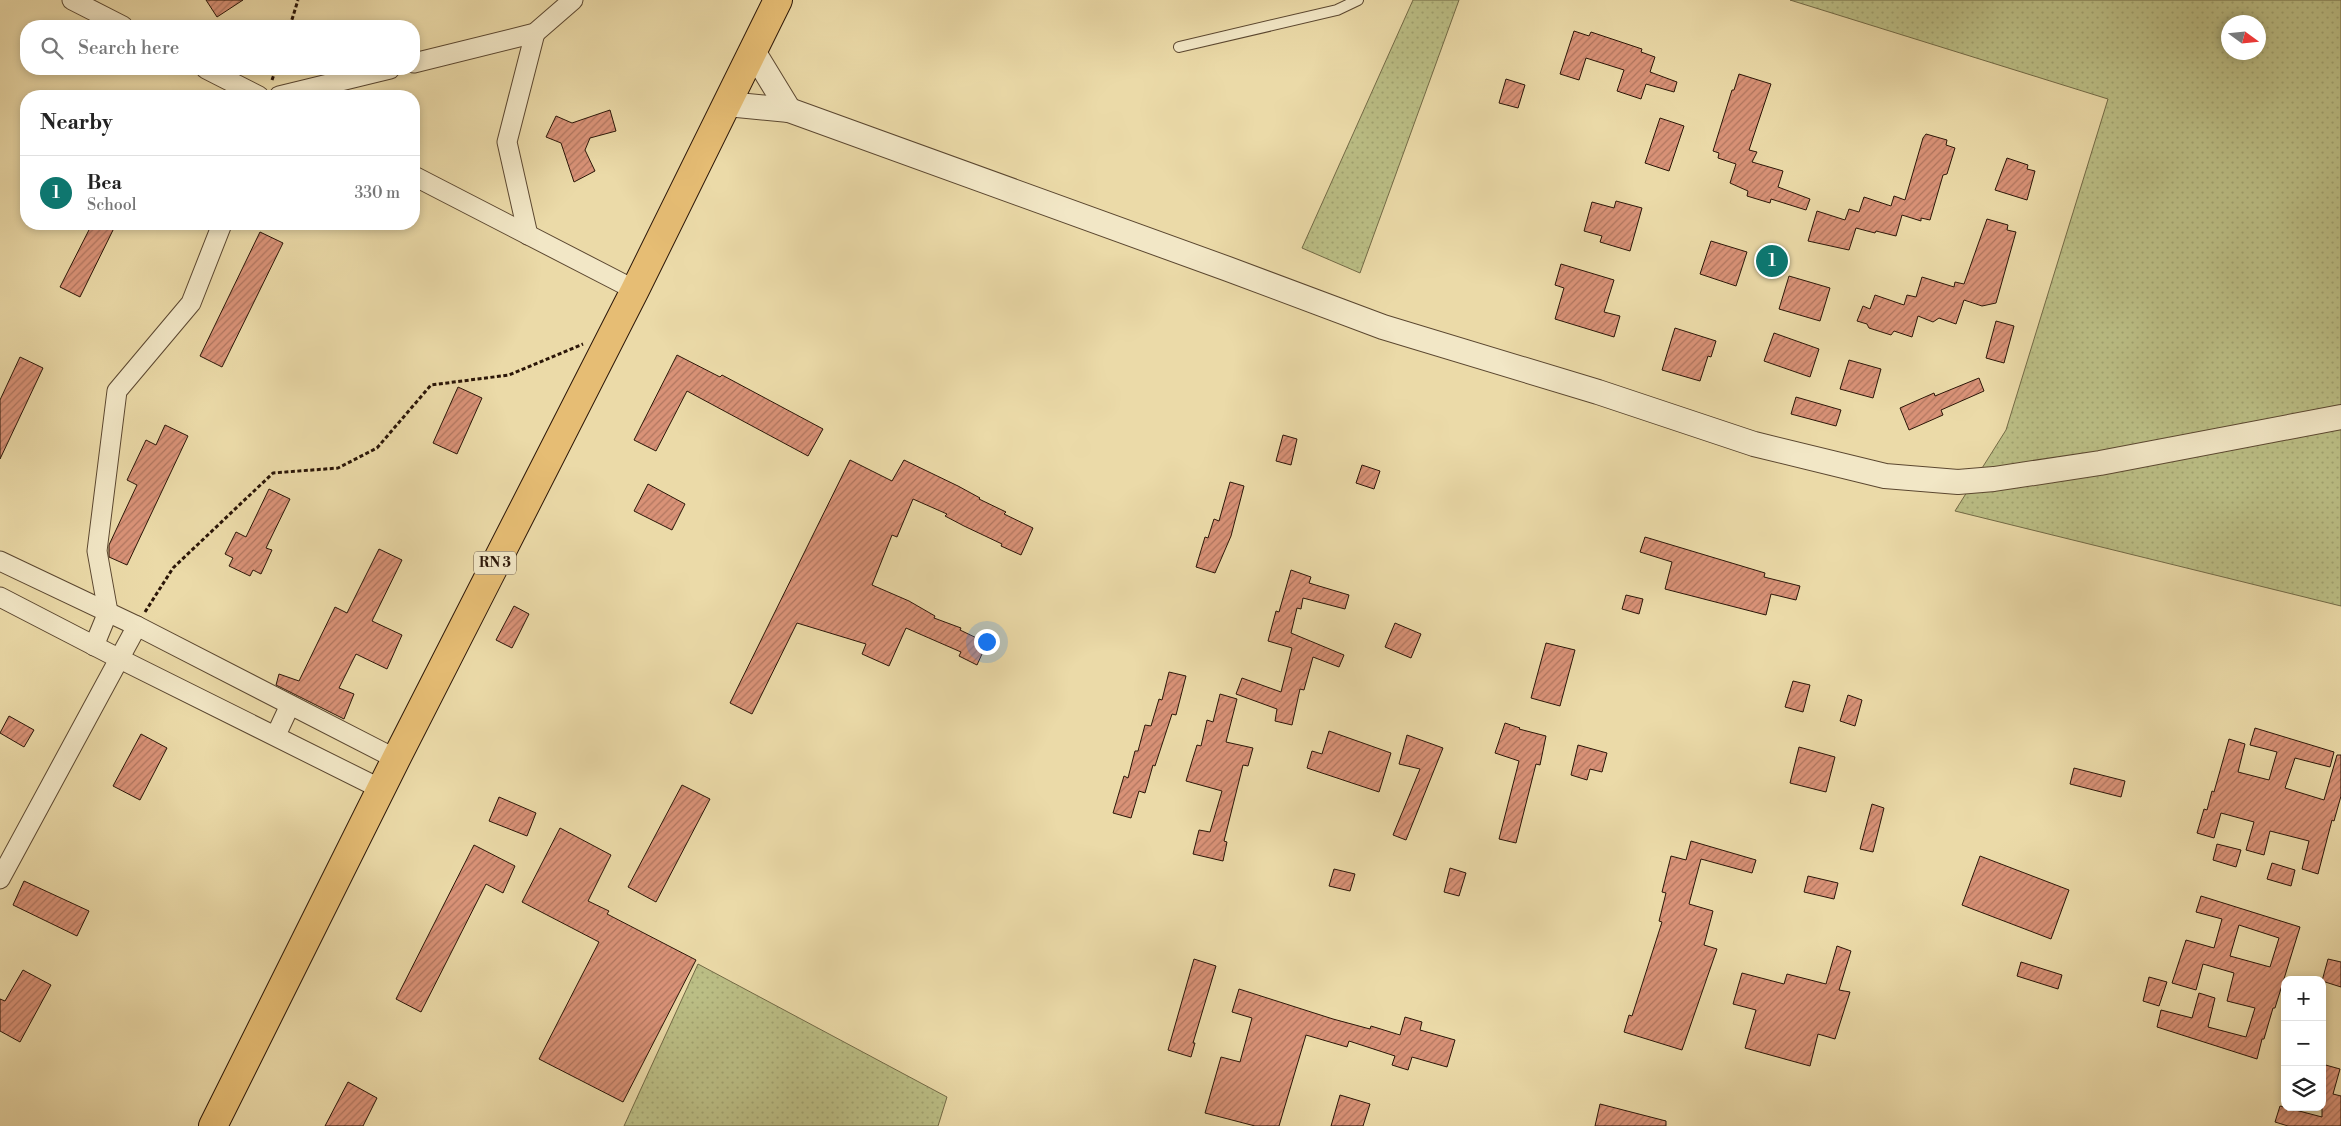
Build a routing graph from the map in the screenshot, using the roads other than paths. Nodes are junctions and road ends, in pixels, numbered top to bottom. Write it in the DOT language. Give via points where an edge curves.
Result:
graph roads {
  1 [pos="72,0"];
  2 [pos="573,0"];
  3 [pos="778,0"];
  4 [pos="1358,0"];
  5 [pos="111,20"];
  6 [pos="535,33"];
  7 [pos="1179,47"];
  8 [pos="753,51"];
  9 [pos="420,62"];
  10 [pos="218,75"];
  11 [pos="365,75"];
  12 [pos="247,90"];
  13 [pos="304,90"];
  14 [pos="727,104"];
  15 [pos="789,110"];
  16 [pos="420,179"];
  17 [pos="220,230"];
  18 [pos="528,235"];
  19 [pos="635,290"];
  20 [pos="2341,417"];
  21 [pos="0,562"];
  22 [pos="0,597"];
  23 [pos="108,612"];
  24 [pos="137,626"];
  25 [pos="94,646"];
  26 [pos="118,658"];
  27 [pos="290,705"];
  28 [pos="276,735"];
  29 [pos="396,759"];
  30 [pos="381,789"];
  31 [pos="0,879"];
  32 [pos="213,1126"];
  1 -- 5 [label="street"];
  2 -- 6 [label="street"];
  3 -- 8 [label="main road, RN 3"];
  4 -- 7 [label="lane" via="1337,10"];
  6 -- 9 [label="street"];
  6 -- 18 [label="street" via="507,142"];
  8 -- 14 [label="main road, RN 3"];
  8 -- 15 [label="street"];
  10 -- 12 [label="street"];
  11 -- 13 [label="street"];
  14 -- 15 [label="street"];
  14 -- 19 [label="main road, RN 3"];
  15 -- 20 [label="street" via="1383,327 1598,392 1754,444 1885,476 1958,482 1994,479 2100,463"];
  16 -- 18 [label="street"];
  17 -- 23 [label="street" via="191,303 117,391 97,551"];
  18 -- 19 [label="street"];
  19 -- 29 [label="main road, RN 3"];
  21 -- 23 [label="street"];
  22 -- 25 [label="street"];
  23 -- 24 [label="street"];
  23 -- 25 [label="street"];
  24 -- 26 [label="street"];
  24 -- 27 [label="street"];
  25 -- 26 [label="street"];
  26 -- 28 [label="street"];
  26 -- 31 [label="street"];
  27 -- 28 [label="street"];
  27 -- 29 [label="street"];
  28 -- 30 [label="street"];
  29 -- 30 [label="main road, RN 3"];
  30 -- 32 [label="main road, RN 3"];
}
